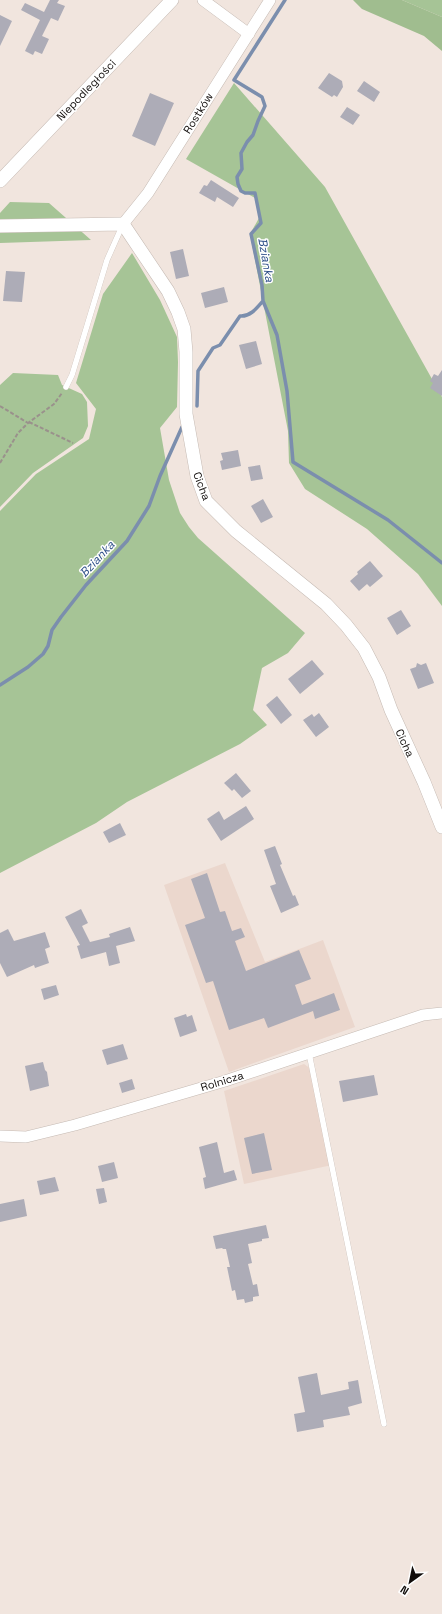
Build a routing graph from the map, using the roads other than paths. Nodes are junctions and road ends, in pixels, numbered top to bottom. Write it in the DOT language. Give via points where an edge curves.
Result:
graph roads {
  1 [pos="172,0"];
  2 [pos="203,0"];
  3 [pos="270,0"];
  4 [pos="249,34"];
  5 [pos="0,181"];
  6 [pos="123,224"];
  7 [pos="0,226"];
  8 [pos="66,387"];
  9 [pos="442,828"];
  10 [pos="442,1013"];
  11 [pos="309,1053"];
  12 [pos="0,1136"];
  13 [pos="384,1424"];
  1 -- 5 [label="street, Niepodległości"];
  2 -- 4 [label="street"];
  3 -- 4 [label="street, Rostków"];
  4 -- 6 [label="street, Rostków" via="148,193"];
  6 -- 7 [label="street"];
  6 -- 8 [label="lane" via="107,260 72,375"];
  6 -- 9 [label="street, Cicha" via="168,291 184,329 186,414 197,476 206,501 236,531 326,604 364,648 379,677"];
  10 -- 11 [label="street, Rolnicza" via="423,1015"];
  11 -- 12 [label="street, Rolnicza" via="226,1081 76,1125 26,1137"];
  11 -- 13 [label="lane"];
}
